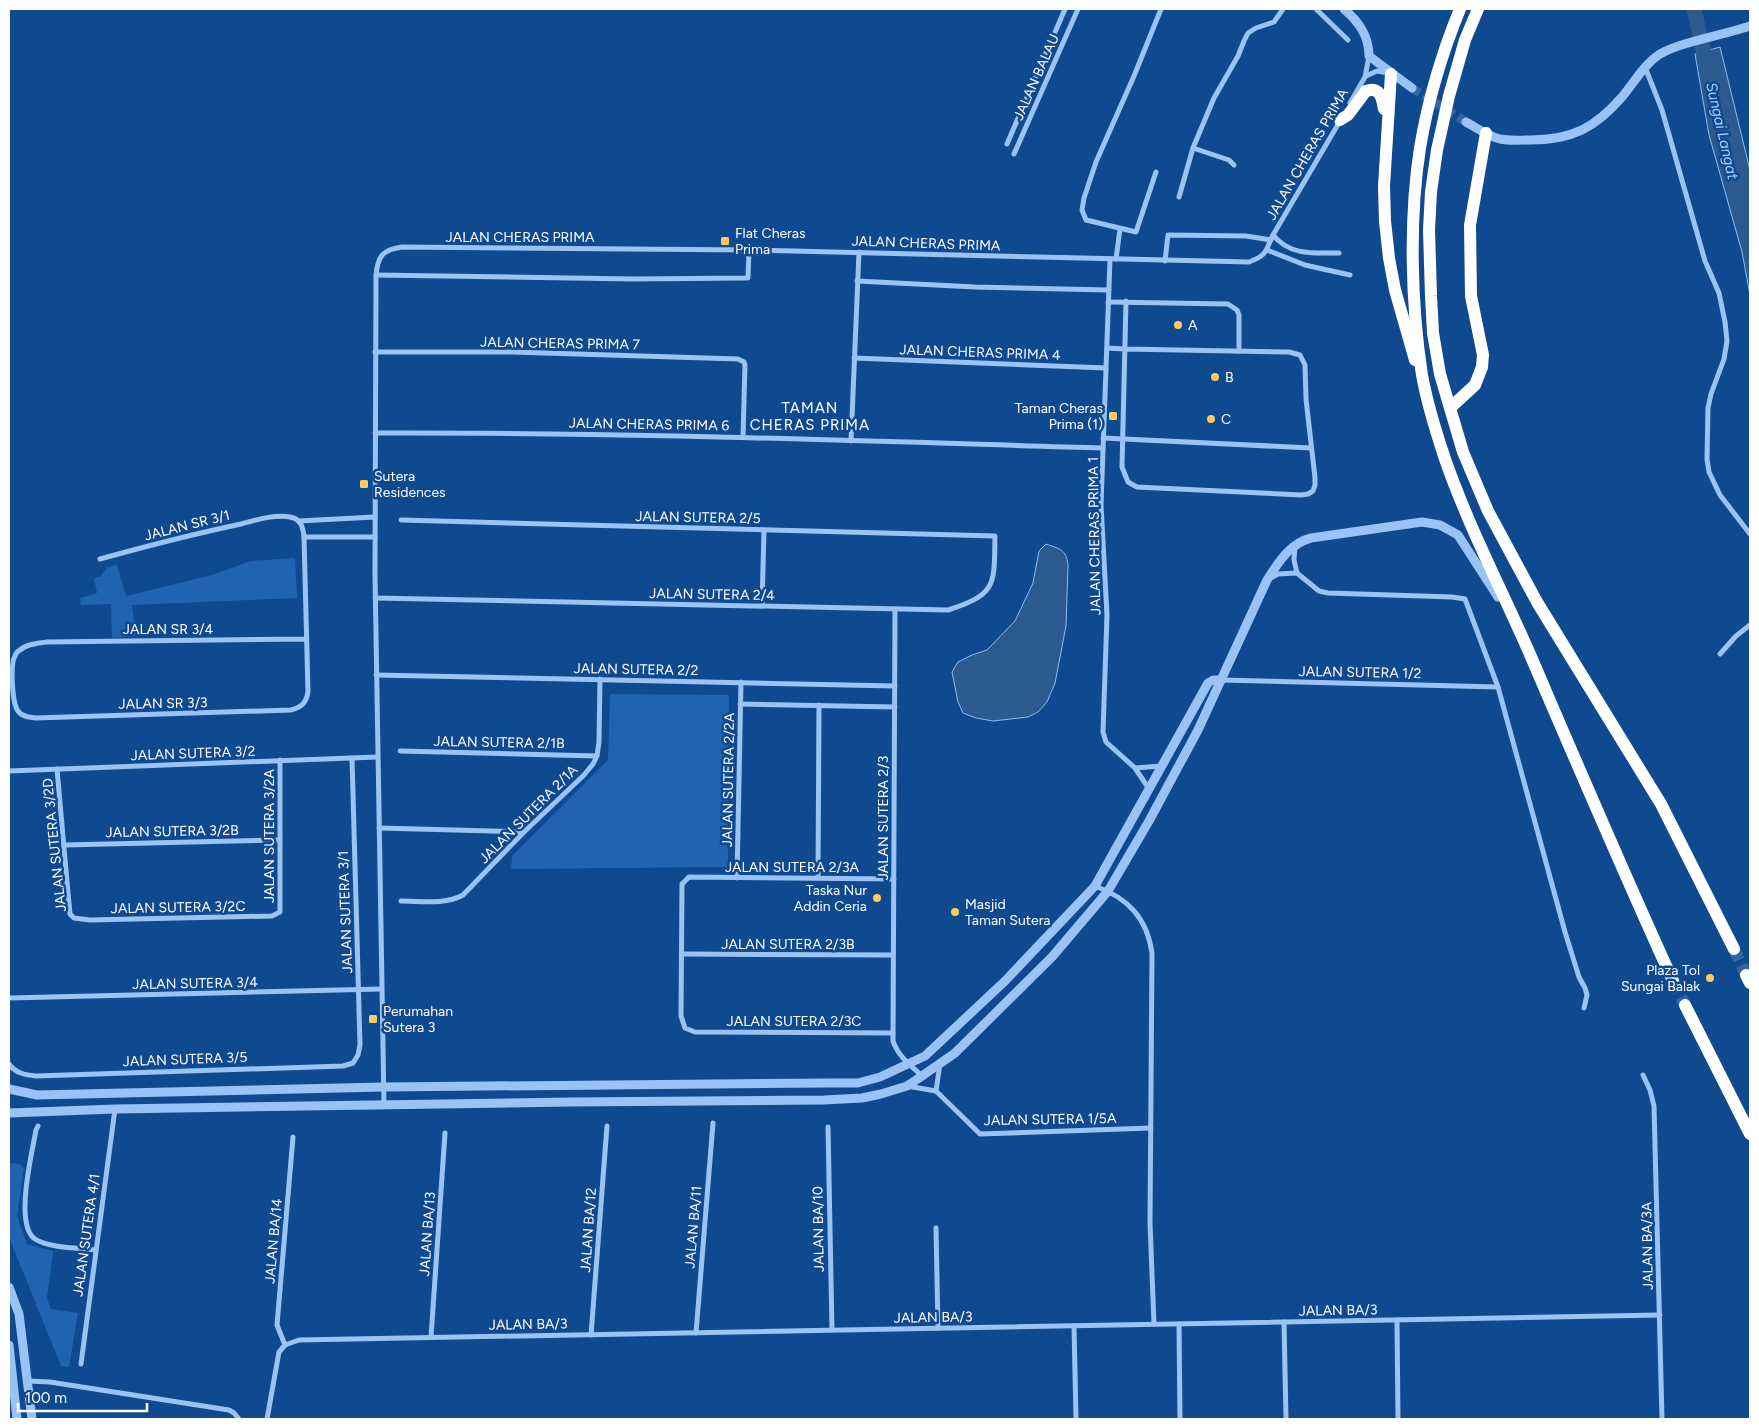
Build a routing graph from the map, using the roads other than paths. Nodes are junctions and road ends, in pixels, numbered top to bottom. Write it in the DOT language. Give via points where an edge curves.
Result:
graph roads {
  1 [pos="1065,9"];
  2 [pos="1078,9"];
  3 [pos="1161,9"];
  4 [pos="1283,9"];
  5 [pos="1316,9"];
  6 [pos="1344,9"];
  7 [pos="1460,9"];
  8 [pos="1478,9"];
  9 [pos="1750,26"];
  10 [pos="1348,40"];
  11 [pos="1369,56"];
  12 [pos="1645,67"];
  13 [pos="1391,74"];
  14 [pos="1365,77"];
  15 [pos="1412,88"];
  16 [pos="1340,120"];
  17 [pos="1466,122"];
  18 [pos="1387,126"];
  19 [pos="1486,133"];
  20 [pos="1007,144"];
  21 [pos="1193,148"];
  22 [pos="1014,154"];
  23 [pos="1234,164"];
  24 [pos="1156,172"];
  25 [pos="1179,197"];
  26 [pos="1119,231"];
  27 [pos="1272,237"];
  28 [pos="749,250"];
  29 [pos="1267,250"];
  30 [pos="859,252"];
  31 [pos="1339,253"];
  32 [pos="1110,259"];
  33 [pos="1116,259"];
  34 [pos="1165,260"];
  35 [pos="376,275"];
  36 [pos="1350,275"];
  37 [pos="857,281"];
  38 [pos="1108,290"];
  39 [pos="1126,301"];
  40 [pos="1108,302"];
  41 [pos="1106,348"];
  42 [pos="1125,349"];
  43 [pos="1239,351"];
  44 [pos="375,352"];
  45 [pos="854,358"];
  46 [pos="1106,368"];
  47 [pos="1422,375"];
  48 [pos="1450,408"];
  49 [pos="375,433"];
  50 [pos="743,437"];
  51 [pos="1103,438"];
  52 [pos="1124,438"];
  53 [pos="851,441"];
  54 [pos="1103,448"];
  55 [pos="1311,448"];
  56 [pos="375,517"];
  57 [pos="401,520"];
  58 [pos="299,521"];
  59 [pos="764,530"];
  60 [pos="1750,534"];
  61 [pos="995,536"];
  62 [pos="304,537"];
  63 [pos="375,537"];
  64 [pos="1295,544"];
  65 [pos="100,559"];
  66 [pos="1297,574"];
  67 [pos="1267,580"];
  68 [pos="375,598"];
  69 [pos="762,606"];
  70 [pos="896,609"];
  71 [pos="1750,625"];
  72 [pos="1521,634"];
  73 [pos="306,639"];
  74 [pos="1720,654"];
  75 [pos="376,675"];
  76 [pos="600,679"];
  77 [pos="1221,680"];
  78 [pos="741,682"];
  79 [pos="895,686"];
  80 [pos="1498,687"];
  81 [pos="740,704"];
  82 [pos="819,705"];
  83 [pos="895,707"];
  84 [pos="18,711"];
  85 [pos="400,751"];
  86 [pos="597,756"];
  87 [pos="378,757"];
  88 [pos="352,758"];
  89 [pos="280,760"];
  90 [pos="1161,766"];
  91 [pos="1135,768"];
  92 [pos="57,769"];
  93 [pos="9,771"];
  94 [pos="1149,789"];
  95 [pos="378,828"];
  96 [pos="524,832"];
  97 [pos="280,840"];
  98 [pos="64,845"];
  99 [pos="737,878"];
  100 [pos="818,878"];
  101 [pos="894,879"];
  102 [pos="1095,886"];
  103 [pos="1108,891"];
  104 [pos="401,901"];
  105 [pos="280,912"];
  106 [pos="74,918"];
  107 [pos="1734,949"];
  108 [pos="682,954"];
  109 [pos="893,955"];
  110 [pos="1673,980"];
  111 [pos="381,989"];
  112 [pos="359,990"];
  113 [pos="9,998"];
  114 [pos="1686,1005"];
  115 [pos="1584,1008"];
  116 [pos="893,1033"];
  117 [pos="354,1063"];
  118 [pos="9,1064"];
  119 [pos="909,1064"];
  120 [pos="940,1064"];
  121 [pos="1643,1075"];
  122 [pos="922,1076"];
  123 [pos="907,1086"];
  124 [pos="383,1087"];
  125 [pos="9,1090"];
  126 [pos="936,1091"];
  127 [pos="384,1105"];
  128 [pos="115,1109"];
  129 [pos="21,1112"];
  130 [pos="9,1113"];
  131 [pos="9,1119"];
  132 [pos="713,1122"];
  133 [pos="38,1126"];
  134 [pos="607,1126"];
  135 [pos="828,1127"];
  136 [pos="1152,1128"];
  137 [pos="445,1133"];
  138 [pos="1750,1134"];
  139 [pos="293,1137"];
  140 [pos="936,1228"];
  141 [pos="96,1250"];
  142 [pos="9,1287"];
  143 [pos="1660,1316"];
  144 [pos="1397,1320"];
  145 [pos="1284,1322"];
  146 [pos="1154,1324"];
  147 [pos="1179,1324"];
  148 [pos="1074,1326"];
  149 [pos="938,1328"];
  150 [pos="832,1330"];
  151 [pos="696,1333"];
  152 [pos="591,1334"];
  153 [pos="431,1337"];
  154 [pos="9,1345"];
  155 [pos="284,1346"];
  156 [pos="81,1364"];
  157 [pos="11,1379"];
  158 [pos="28,1381"];
  159 [pos="16,1419"];
  160 [pos="32,1419"];
  161 [pos="238,1419"];
  162 [pos="267,1419"];
  163 [pos="1076,1419"];
  164 [pos="1180,1419"];
  165 [pos="1286,1419"];
  166 [pos="1398,1419"];
  167 [pos="1662,1419"];
  1 -- 20 [label="street"];
  2 -- 22 [label="street, JALAN BALAU"];
  3 -- 26 [label="street" via="1084,198 1082,210 1086,220"];
  4 -- 21 [label="street" via="1274,22 1248,33 1214,98"];
  5 -- 10 [label="street"];
  6 -- 11 [label="street" via="1362,28"];
  7 -- 47 [label="highway" via="1430,103 1415,188 1415,296"];
  8 -- 48 [label="highway" via="1465,40 1449,96 1431,192 1433,333"];
  9 -- 12 [label="street" via="1677,47 1658,55"];
  11 -- 13 [label="street"];
  11 -- 14 [label="street, JALAN CHERAS PRIMA"];
  12 -- 19 [label="street" via="1604,116 1574,135 1546,140 1513,140"];
  12 -- 60 [label="street" via="1662,110 1705,261 1719,293 1725,322 1727,341 1724,359 1708,408 1709,472 1720,496"];
  13 -- 14 [label="street" via="1377,71"];
  13 -- 15 [label="street"];
  13 -- 18 [label="highway"];
  14 -- 16 [label="street, JALAN CHERAS PRIMA"];
  16 -- 18 [label="highway" via="1370,89 1381,96"];
  16 -- 27 [label="street, JALAN CHERAS PRIMA"];
  17 -- 19 [label="street"];
  18 -- 47 [label="highway" via="1384,186 1389,258 1413,356"];
  19 -- 48 [label="highway" via="1470,225 1471,296 1483,355 1482,367 1475,385"];
  21 -- 23 [label="street"];
  21 -- 25 [label="street"];
  24 -- 26 [label="street" via="1136,232"];
  26 -- 33 [label="street"];
  27 -- 29 [label="street, JALAN CHERAS PRIMA"];
  27 -- 31 [label="street" via="1294,250"];
  27 -- 34 [label="street" via="1168,235"];
  28 -- 30 [label="street, JALAN CHERAS PRIMA"];
  28 -- 35 [label="street, JALAN CHERAS PRIMA" via="402,247 390,249 382,255"];
  28 -- 35 [label="street" via="748,278"];
  29 -- 34 [label="street, JALAN CHERAS PRIMA" via="1261,258 1249,262"];
  29 -- 36 [label="street" via="1305,265"];
  30 -- 32 [label="street, JALAN CHERAS PRIMA"];
  30 -- 37 [label="street"];
  32 -- 33 [label="street, JALAN CHERAS PRIMA"];
  32 -- 38 [label="street, JALAN CHERAS PRIMA 1"];
  33 -- 34 [label="street, JALAN CHERAS PRIMA"];
  35 -- 44 [label="street"];
  37 -- 38 [label="street"];
  37 -- 45 [label="street"];
  38 -- 40 [label="street, JALAN CHERAS PRIMA 1"];
  39 -- 40 [label="street"];
  39 -- 42 [label="street"];
  39 -- 43 [label="street" via="1233,306 1239,315"];
  40 -- 41 [label="street, JALAN CHERAS PRIMA 1"];
  41 -- 42 [label="street"];
  41 -- 46 [label="street, JALAN CHERAS PRIMA 1"];
  42 -- 43 [label="street"];
  42 -- 52 [label="street"];
  43 -- 55 [label="street" via="1300,355 1305,365"];
  44 -- 49 [label="street"];
  44 -- 50 [label="street, JALAN CHERAS PRIMA 7" via="512,352 738,360 744,362"];
  45 -- 46 [label="street, JALAN CHERAS PRIMA 4"];
  45 -- 53 [label="street"];
  46 -- 51 [label="street, JALAN CHERAS PRIMA 1"];
  47 -- 72 [label="highway" via="1456,488"];
  48 -- 107 [label="highway" via="1463,452 1488,510 1537,602 1661,804"];
  49 -- 50 [label="street, JALAN CHERAS PRIMA 6"];
  49 -- 56 [label="street"];
  50 -- 53 [label="street, JALAN CHERAS PRIMA 6"];
  51 -- 52 [label="street"];
  51 -- 54 [label="street, JALAN CHERAS PRIMA 1"];
  52 -- 55 [label="street"];
  52 -- 55 [label="street" via="1122,467 1128,482 1136,487 1308,494 1316,485"];
  53 -- 54 [label="street, JALAN CHERAS PRIMA 6"];
  54 -- 91 [label="street, JALAN CHERAS PRIMA 1" via="1101,505 1107,615 1103,732 1106,742"];
  56 -- 58 [label="street"];
  56 -- 63 [label="street"];
  57 -- 59 [label="street, JALAN SUTERA 2/5"];
  58 -- 62 [label="street"];
  58 -- 65 [label="street, JALAN SR 3/1" via="280,516 192,534"];
  59 -- 61 [label="street, JALAN SUTERA 2/5"];
  59 -- 69 [label="street"];
  61 -- 70 [label="street, JALAN SUTERA 2/4" via="994,572 991,585 982,596 948,610"];
  62 -- 63 [label="street"];
  62 -- 73 [label="street"];
  63 -- 68 [label="street"];
  64 -- 66 [label="street"];
  64 -- 67 [label="street"];
  64 -- 72 [label="street" via="1310,538 1422,522 1440,525 1458,535"];
  66 -- 67 [label="street" via="1278,574"];
  66 -- 80 [label="street" via="1319,591 1328,593 1465,599"];
  67 -- 77 [label="street"];
  68 -- 69 [label="street, JALAN SUTERA 2/4"];
  68 -- 75 [label="street"];
  69 -- 70 [label="street, JALAN SUTERA 2/4"];
  70 -- 79 [label="street, JALAN SUTERA 2/3"];
  71 -- 74 [label="street"];
  72 -- 110 [label="highway"];
  73 -- 84 [label="street, JALAN SR 3/4" via="31,644 15,656 12,667"];
  73 -- 84 [label="street, JALAN SR 3/3" via="307,701 291,710 35,718"];
  75 -- 76 [label="street, JALAN SUTERA 2/2"];
  75 -- 87 [label="street"];
  76 -- 78 [label="street, JALAN SUTERA 2/2"];
  76 -- 86 [label="street"];
  77 -- 80 [label="street, JALAN SUTERA 1/2"];
  77 -- 90 [label="street" via="1208,683"];
  77 -- 103 [label="street" via="1198,730"];
  78 -- 79 [label="street, JALAN SUTERA 2/2"];
  78 -- 81 [label="street, JALAN SUTERA 2/2A"];
  79 -- 83 [label="street, JALAN SUTERA 2/3"];
  80 -- 115 [label="street" via="1565,932 1587,995"];
  81 -- 82 [label="street"];
  81 -- 99 [label="street, JALAN SUTERA 2/2A"];
  82 -- 83 [label="street"];
  82 -- 100 [label="street"];
  83 -- 101 [label="street, JALAN SUTERA 2/3"];
  85 -- 86 [label="street, JALAN SUTERA 2/1B"];
  86 -- 96 [label="street, JALAN SUTERA 2/1A" via="584,775"];
  87 -- 88 [label="street, JALAN SUTERA 3/2"];
  87 -- 95 [label="street"];
  88 -- 89 [label="street, JALAN SUTERA 3/2"];
  88 -- 112 [label="street, JALAN SUTERA 3/1"];
  89 -- 92 [label="street, JALAN SUTERA 3/2"];
  89 -- 97 [label="street, JALAN SUTERA 3/2A"];
  90 -- 91 [label="street"];
  90 -- 94 [label="street"];
  91 -- 94 [label="street, JALAN CHERAS PRIMA 1"];
  92 -- 93 [label="street, JALAN SUTERA 3/2"];
  92 -- 98 [label="street, JALAN SUTERA 3/2D"];
  94 -- 102 [label="street"];
  95 -- 96 [label="street"];
  95 -- 111 [label="street"];
  96 -- 104 [label="street, JALAN SUTERA 2/1A" via="455,899"];
  97 -- 98 [label="street, JALAN SUTERA 3/2B"];
  97 -- 105 [label="street, JALAN SUTERA 3/2A"];
  98 -- 106 [label="street, JALAN SUTERA 3/2D" via="70,914"];
  99 -- 100 [label="street, JALAN SUTERA 2/3A"];
  99 -- 108 [label="street, JALAN SUTERA 2/3A" via="689,878 682,884"];
  100 -- 101 [label="street, JALAN SUTERA 2/3A"];
  101 -- 109 [label="street, JALAN SUTERA 2/3"];
  102 -- 103 [label="street"];
  102 -- 119 [label="street" via="981,1005 925,1056"];
  103 -- 120 [label="street" via="1052,958"];
  103 -- 136 [label="street" via="1136,912 1150,938 1153,972"];
  105 -- 106 [label="street, JALAN SUTERA 3/2C" via="272,916"];
  108 -- 109 [label="street, JALAN SUTERA 2/3B"];
  108 -- 116 [label="street, JALAN SUTERA 2/3C" via="681,1016 685,1028 695,1032"];
  109 -- 116 [label="street, JALAN SUTERA 2/3"];
  111 -- 112 [label="street, JALAN SUTERA 3/4"];
  111 -- 124 [label="street"];
  112 -- 113 [label="street, JALAN SUTERA 3/4"];
  112 -- 117 [label="street, JALAN SUTERA 3/1" via="360,1045"];
  114 -- 138 [label="highway"];
  116 -- 119 [label="street, JALAN SUTERA 2/3" via="896,1049"];
  117 -- 118 [label="street, JALAN SUTERA 3/5" via="343,1066 36,1076 17,1072"];
  119 -- 122 [label="street, JALAN SUTERA 2/3"];
  119 -- 124 [label="street" via="858,1083"];
  120 -- 122 [label="street"];
  120 -- 126 [label="street"];
  121 -- 143 [label="street, JALAN BA/3A" via="1654,1106"];
  122 -- 123 [label="street"];
  123 -- 126 [label="street"];
  123 -- 127 [label="street" via="862,1098 824,1100"];
  124 -- 125 [label="street" via="37,1095"];
  124 -- 127 [label="street"];
  126 -- 136 [label="street, JALAN SUTERA 1/5A" via="980,1134"];
  127 -- 128 [label="street"];
  128 -- 129 [label="street"];
  128 -- 141 [label="street, JALAN SUTERA 4/1"];
  129 -- 130 [label="street"];
  129 -- 131 [label="street"];
  132 -- 151 [label="street, JALAN BA/11"];
  133 -- 141 [label="street" via="24,1211 29,1232 39,1241 57,1246"];
  134 -- 152 [label="street, JALAN BA/12"];
  135 -- 150 [label="street, JALAN BA/10"];
  136 -- 146 [label="street" via="1150,1223"];
  137 -- 153 [label="street, JALAN BA/13"];
  139 -- 155 [label="street, JALAN BA/14" via="277,1325"];
  140 -- 149 [label="street"];
  141 -- 156 [label="street, JALAN SUTERA 4/1"];
  142 -- 158 [label="street" via="19,1314"];
  143 -- 144 [label="street, JALAN BA/3"];
  143 -- 167 [label="street, JALAN BA/3A"];
  144 -- 145 [label="street, JALAN BA/3"];
  144 -- 166 [label="street"];
  145 -- 147 [label="street, JALAN BA/3"];
  145 -- 165 [label="street"];
  146 -- 147 [label="street, JALAN BA/3"];
  146 -- 148 [label="street, JALAN BA/3"];
  147 -- 164 [label="street"];
  148 -- 149 [label="street, JALAN BA/3"];
  148 -- 163 [label="street"];
  149 -- 150 [label="street, JALAN BA/3"];
  150 -- 151 [label="street, JALAN BA/3"];
  151 -- 152 [label="street, JALAN BA/3"];
  152 -- 153 [label="street, JALAN BA/3"];
  153 -- 155 [label="street, JALAN BA/3" via="299,1340"];
  154 -- 157 [label="street"];
  155 -- 162 [label="street" via="277,1357"];
  157 -- 158 [label="street"];
  157 -- 159 [label="street"];
  158 -- 160 [label="street"];
  158 -- 161 [label="street" via="229,1410"];
}
